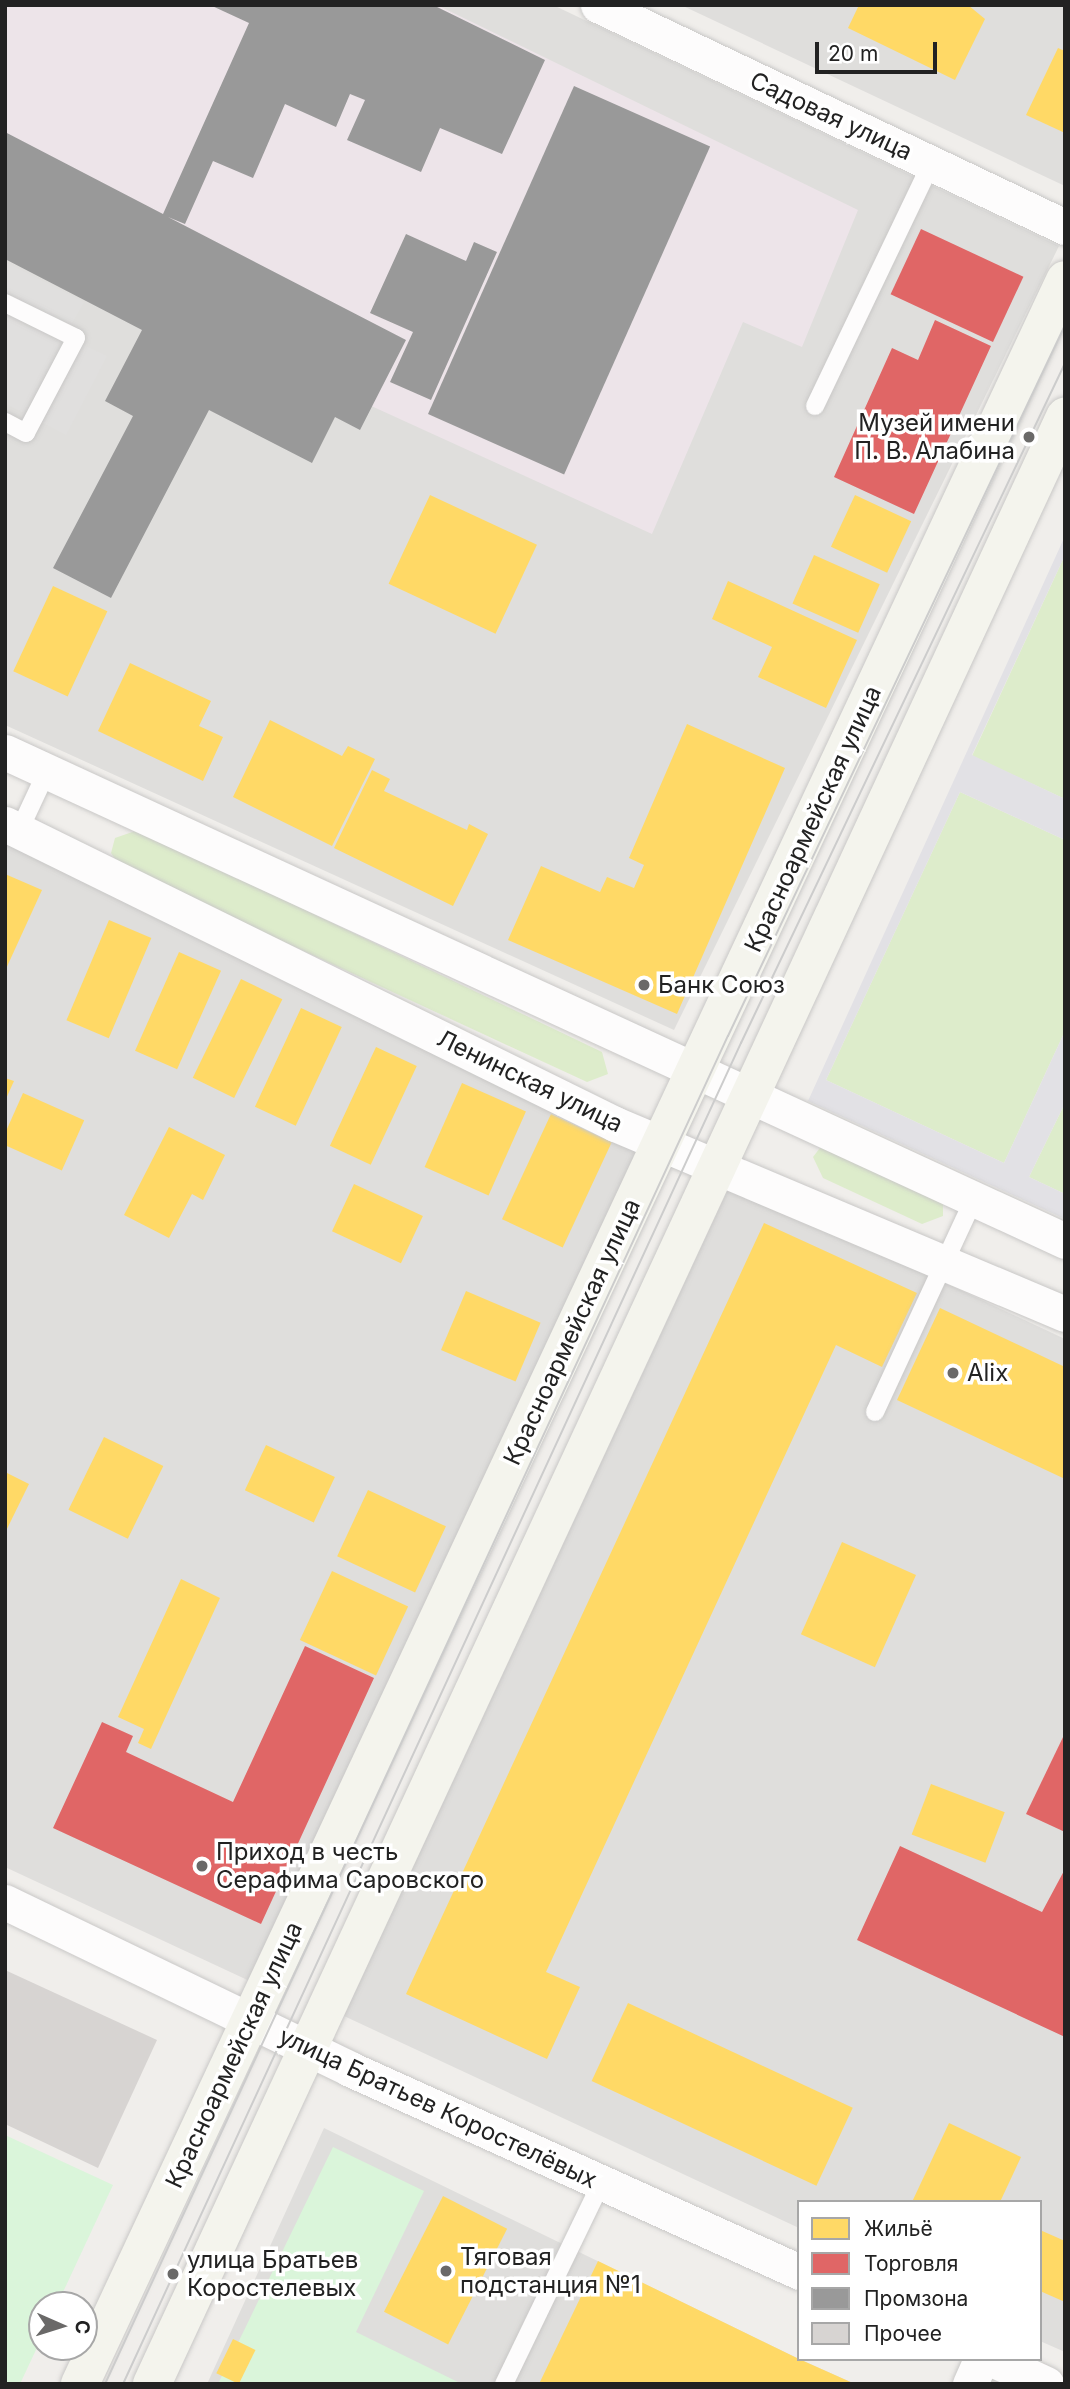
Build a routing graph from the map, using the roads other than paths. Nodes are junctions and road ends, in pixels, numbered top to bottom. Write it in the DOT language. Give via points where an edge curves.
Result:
graph roads {
  1 [pos="597,5"];
  2 [pos="931,164"];
  3 [pos="1065,227"];
  4 [pos="1065,281"];
  5 [pos="5,303"];
  6 [pos="815,406"];
  7 [pos="1065,417"];
  8 [pos="5,422"];
  9 [pos="5,752"];
  10 [pos="46,773"];
  11 [pos="12,828"];
  12 [pos="693,1074"];
  13 [pos="749,1098"];
  14 [pos="661,1142"];
  15 [pos="717,1167"];
  16 [pos="975,1197"];
  17 [pos="1065,1241"];
  18 [pos="946,1260"];
  19 [pos="1065,1314"];
  20 [pos="875,1412"];
  21 [pos="5,1902"];
  22 [pos="250,2021"];
  23 [pos="308,2049"];
  24 [pos="601,2183"];
  25 [pos="797,2271"];
  26 [pos="980,2361"];
  27 [pos="996,2361"];
  28 [pos="80,2384"];
  29 [pos="152,2384"];
  30 [pos="505,2384"];
  31 [pos="970,2384"];
  32 [pos="1046,2384"];
  1 -- 2 [label="street, Садовая улица"];
  2 -- 3 [label="street, Садовая улица"];
  2 -- 6 [label="lane"];
  4 -- 12 [label="main road, Красноармейская улица"];
  5 -- 8 [label="lane" via="76,338 26,433"];
  7 -- 13 [label="main road"];
  9 -- 10 [label="street"];
  10 -- 11 [label="lane"];
  10 -- 12 [label="street"];
  11 -- 14 [label="street, Ленинская улица"];
  12 -- 13 [label="street"];
  12 -- 14 [label="main road, Красноармейская улица"];
  13 -- 15 [label="main road"];
  13 -- 16 [label="street"];
  14 -- 15 [label="street, Ленинская улица"];
  14 -- 22 [label="main road, Красноармейская улица"];
  15 -- 18 [label="street, Ленинская улица"];
  15 -- 23 [label="main road"];
  16 -- 17 [label="street"];
  16 -- 18 [label="lane"];
  18 -- 19 [label="street, Ленинская улица"];
  18 -- 20 [label="lane"];
  21 -- 22 [label="street, улица Братьев Коростелёвых"];
  22 -- 23 [label="street, улица Братьев Коростелёвых"];
  22 -- 28 [label="main road, Красноармейская улица"];
  23 -- 24 [label="street, улица Братьев Коростелёвых"];
  23 -- 29 [label="main road"];
  24 -- 25 [label="street, улица Братьев Коростелёвых"];
  24 -- 30 [label="lane"];
  26 -- 31 [label="street"];
  27 -- 32 [label="street"];
}
